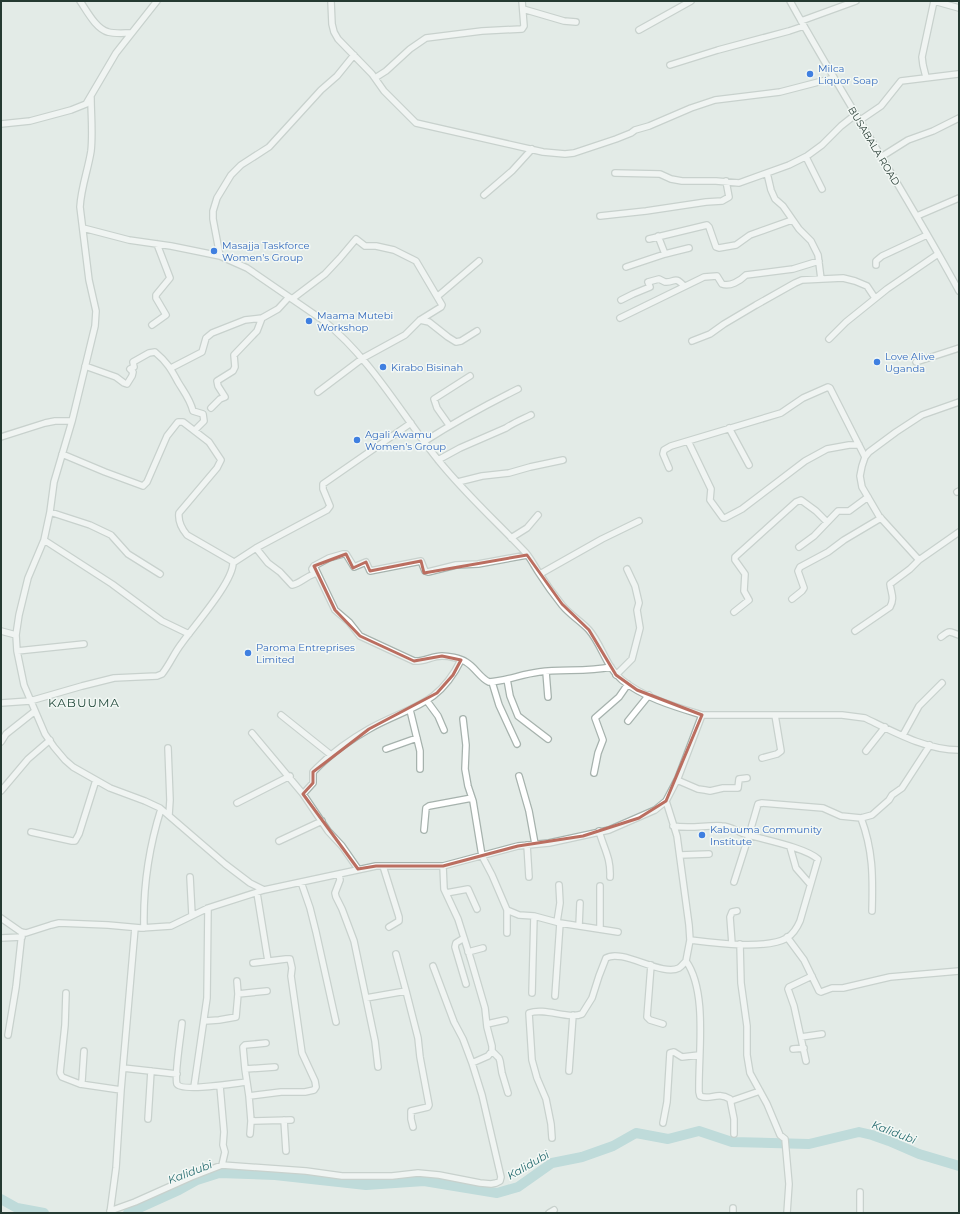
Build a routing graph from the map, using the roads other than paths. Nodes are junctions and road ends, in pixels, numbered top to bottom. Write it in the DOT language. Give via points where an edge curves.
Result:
graph roads {
  1 [pos="80,1"];
  2 [pos="156,1"];
  3 [pos="331,1"];
  4 [pos="522,1"];
  5 [pos="691,1"];
  6 [pos="790,1"];
  7 [pos="856,1"];
  8 [pos="934,1"];
  9 [pos="959,8"];
  10 [pos="522,9"];
  11 [pos="576,22"];
  12 [pos="802,23"];
  13 [pos="639,30"];
  14 [pos="131,33"];
  15 [pos="354,56"];
  16 [pos="670,65"];
  17 [pos="958,74"];
  18 [pos="926,77"];
  19 [pos="375,78"];
  20 [pos="834,78"];
  21 [pos="91,98"];
  22 [pos="855,115"];
  23 [pos="959,118"];
  24 [pos="859,121"];
  25 [pos="1,124"];
  26 [pos="532,149"];
  27 [pos="806,157"];
  28 [pos="881,157"];
  29 [pos="615,173"];
  30 [pos="767,173"];
  31 [pos="726,181"];
  32 [pos="822,189"];
  33 [pos="484,195"];
  34 [pos="959,198"];
  35 [pos="600,216"];
  36 [pos="917,216"];
  37 [pos="792,220"];
  38 [pos="83,228"];
  39 [pos="927,235"];
  40 [pos="658,236"];
  41 [pos="649,239"];
  42 [pos="157,244"];
  43 [pos="689,248"];
  44 [pos="665,254"];
  45 [pos="938,254"];
  46 [pos="220,256"];
  47 [pos="479,261"];
  48 [pos="819,261"];
  49 [pos="876,265"];
  50 [pos="626,267"];
  51 [pos="821,279"];
  52 [pos="684,286"];
  53 [pos="959,290"];
  54 [pos="438,296"];
  55 [pos="290,298"];
  56 [pos="875,298"];
  57 [pos="621,300"];
  58 [pos="262,318"];
  59 [pos="620,318"];
  60 [pos="420,320"];
  61 [pos="152,325"];
  62 [pos="477,331"];
  63 [pos="829,339"];
  64 [pos="692,341"];
  65 [pos="959,348"];
  66 [pos="363,358"];
  67 [pos="916,362"];
  68 [pos="85,366"];
  69 [pos="171,368"];
  70 [pos="470,376"];
  71 [pos="518,389"];
  72 [pos="318,392"];
  73 [pos="959,402"];
  74 [pos="211,408"];
  75 [pos="531,415"];
  76 [pos="72,421"];
  77 [pos="411,423"];
  78 [pos="449,425"];
  79 [pos="729,428"];
  80 [pos="195,430"];
  81 [pos="1,437"];
  82 [pos="425,441"];
  83 [pos="688,441"];
  84 [pos="859,445"];
  85 [pos="62,454"];
  86 [pos="865,457"];
  87 [pos="438,460"];
  88 [pos="563,460"];
  89 [pos="749,465"];
  90 [pos="669,468"];
  91 [pos="458,482"];
  92 [pos="868,497"];
  93 [pos="50,512"];
  94 [pos="538,515"];
  95 [pos="881,518"];
  96 [pos="639,521"];
  97 [pos="827,522"];
  98 [pos="959,532"];
  99 [pos="511,538"];
  100 [pos="44,540"];
  101 [pos="799,547"];
  102 [pos="256,548"];
  103 [pos="527,555"];
  104 [pos="919,560"];
  105 [pos="233,563"];
  106 [pos="314,566"];
  107 [pos="627,569"];
  108 [pos="160,574"];
  109 [pos="540,574"];
  110 [pos="792,599"];
  111 [pos="734,612"];
  112 [pos="1,631"];
  113 [pos="855,631"];
  114 [pos="189,634"];
  115 [pos="16,635"];
  116 [pos="959,635"];
  117 [pos="941,637"];
  118 [pos="84,644"];
  119 [pos="17,651"];
  120 [pos="461,660"];
  121 [pos="610,667"];
  122 [pos="546,672"];
  123 [pos="616,675"];
  124 [pos="507,679"];
  125 [pos="492,682"];
  126 [pos="942,683"];
  127 [pos="628,684"];
  128 [pos="649,695"];
  129 [pos="548,697"];
  130 [pos="428,700"];
  131 [pos="30,701"];
  132 [pos="1,703"];
  133 [pos="410,710"];
  134 [pos="35,711"];
  135 [pos="280,715"];
  136 [pos="702,715"];
  137 [pos="775,715"];
  138 [pos="463,719"];
  139 [pos="628,721"];
  140 [pos="885,727"];
  141 [pos="444,730"];
  142 [pos="252,732"];
  143 [pos="903,735"];
  144 [pos="417,738"];
  145 [pos="548,739"];
  146 [pos="50,740"];
  147 [pos="1,742"];
  148 [pos="517,744"];
  149 [pos="930,745"];
  150 [pos="168,748"];
  151 [pos="386,749"];
  152 [pos="959,750"];
  153 [pos="866,751"];
  154 [pos="332,755"];
  155 [pos="762,758"];
  156 [pos="420,769"];
  157 [pos="594,773"];
  158 [pos="290,776"];
  159 [pos="519,776"];
  160 [pos="747,778"];
  161 [pos="96,780"];
  162 [pos="677,780"];
  163 [pos="1,791"];
  164 [pos="303,794"];
  165 [pos="472,798"];
  166 [pos="666,801"];
  167 [pos="237,803"];
  168 [pos="161,809"];
  169 [pos="169,815"];
  170 [pos="861,818"];
  171 [pos="322,821"];
  172 [pos="673,826"];
  173 [pos="424,830"];
  174 [pos="31,832"];
  175 [pos="599,832"];
  176 [pos="750,835"];
  177 [pos="279,841"];
  178 [pos="535,844"];
  179 [pos="527,845"];
  180 [pos="790,847"];
  181 [pos="708,854"];
  182 [pos="680,855"];
  183 [pos="482,856"];
  184 [pos="383,866"];
  185 [pos="443,866"];
  186 [pos="358,870"];
  187 [pos="339,874"];
  188 [pos="190,877"];
  189 [pos="529,877"];
  190 [pos="610,878"];
  191 [pos="301,882"];
  192 [pos="734,882"];
  193 [pos="810,884"];
  194 [pos="559,885"];
  195 [pos="600,886"];
  196 [pos="264,890"];
  197 [pos="256,892"];
  198 [pos="446,893"];
  199 [pos="580,903"];
  200 [pos="208,908"];
  201 [pos="477,909"];
  202 [pos="507,910"];
  203 [pos="737,911"];
  204 [pos="872,911"];
  205 [pos="192,915"];
  206 [pos="534,916"];
  207 [pos="1,918"];
  208 [pos="558,922"];
  209 [pos="579,926"];
  210 [pos="389,927"];
  211 [pos="135,928"];
  212 [pos="144,928"];
  213 [pos="600,929"];
  214 [pos="618,932"];
  215 [pos="507,933"];
  216 [pos="22,934"];
  217 [pos="787,937"];
  218 [pos="1,938"];
  219 [pos="464,938"];
  220 [pos="690,940"];
  221 [pos="732,944"];
  222 [pos="740,944"];
  223 [pos="483,948"];
  224 [pos="468,952"];
  225 [pos="396,954"];
  226 [pos="268,961"];
  227 [pos="686,961"];
  228 [pos="253,963"];
  229 [pos="651,965"];
  230 [pos="433,966"];
  231 [pos="959,971"];
  232 [pos="812,976"];
  233 [pos="237,981"];
  234 [pos="466,984"];
  235 [pos="267,991"];
  236 [pos="406,991"];
  237 [pos="66,993"];
  238 [pos="532,993"];
  239 [pos="238,994"];
  240 [pos="556,996"];
  241 [pos="366,998"];
  242 [pos="573,1015"];
  243 [pos="505,1020"];
  244 [pos="205,1021"];
  245 [pos="336,1022"];
  246 [pos="182,1023"];
  247 [pos="487,1024"];
  248 [pos="663,1024"];
  249 [pos="822,1034"];
  250 [pos="8,1035"];
  251 [pos="801,1037"];
  252 [pos="266,1043"];
  253 [pos="804,1048"];
  254 [pos="793,1049"];
  255 [pos="84,1051"];
  256 [pos="492,1051"];
  257 [pos="699,1055"];
  258 [pos="806,1061"];
  259 [pos="472,1063"];
  260 [pos="275,1067"];
  261 [pos="378,1067"];
  262 [pos="123,1068"];
  263 [pos="245,1069"];
  264 [pos="151,1071"];
  265 [pos="569,1071"];
  266 [pos="177,1074"];
  267 [pos="246,1082"];
  268 [pos="80,1084"];
  269 [pos="220,1086"];
  270 [pos="194,1087"];
  271 [pos="121,1090"];
  272 [pos="760,1091"];
  273 [pos="508,1093"];
  274 [pos="249,1096"];
  275 [pos="731,1101"];
  276 [pos="148,1119"];
  277 [pos="284,1120"];
  278 [pos="291,1120"];
  279 [pos="251,1122"];
  280 [pos="663,1123"];
  281 [pos="413,1127"];
  282 [pos="250,1134"];
  283 [pos="734,1134"];
  284 [pos="552,1138"];
  285 [pos="286,1151"];
  286 [pos="222,1165"];
  287 [pos="860,1192"];
  288 [pos="110,1212"];
  289 [pos="787,1213"];
  290 [pos="860,1213"];
  1 -- 14 [label="street" via="102,29 108,32"];
  2 -- 14 [label="street"];
  3 -- 15 [label="street" via="334,32"];
  4 -- 10 [label="street"];
  5 -- 13 [label="street"];
  6 -- 12 [label="street, BUSABALA ROAD"];
  7 -- 12 [label="street"];
  8 -- 9 [label="street"];
  8 -- 18 [label="street" via="922,57"];
  10 -- 11 [label="street"];
  10 -- 19 [label="street" via="522,29 426,38"];
  12 -- 16 [label="street" via="789,32"];
  12 -- 20 [label="street, BUSABALA ROAD"];
  14 -- 21 [label="street" via="105,71"];
  15 -- 19 [label="street"];
  15 -- 46 [label="street" via="269,147 241,165 231,175 217,198 213,211"];
  17 -- 18 [label="street"];
  18 -- 24 [label="street" via="900,81 881,106"];
  19 -- 26 [label="street" via="384,91 416,123"];
  20 -- 22 [label="street, BUSABALA ROAD"];
  20 -- 26 [label="street" via="780,92 708,102 574,153 555,154"];
  21 -- 25 [label="street" via="86,104 71,110 30,121"];
  21 -- 38 [label="street" via="91,151 80,207"];
  22 -- 24 [label="street, BUSABALA ROAD"];
  22 -- 27 [label="street"];
  23 -- 28 [label="street" via="908,140"];
  24 -- 28 [label="street, BUSABALA ROAD"];
  26 -- 33 [label="street" via="512,171"];
  27 -- 30 [label="street"];
  27 -- 32 [label="street"];
  28 -- 36 [label="street, BUSABALA ROAD"];
  29 -- 31 [label="street" via="660,174 682,181"];
  30 -- 31 [label="street" via="739,183"];
  30 -- 37 [label="street" via="775,199"];
  31 -- 35 [label="street" via="729,197 722,201"];
  34 -- 36 [label="street"];
  36 -- 39 [label="street, BUSABALA ROAD"];
  37 -- 40 [label="street" via="750,235 736,245 720,248 716,247 707,225"];
  37 -- 48 [label="street" via="811,241"];
  38 -- 42 [label="street" via="115,237"];
  38 -- 68 [label="street" via="89,280 96,311 94,334"];
  39 -- 45 [label="street, BUSABALA ROAD"];
  39 -- 49 [label="street" via="882,256 876,261"];
  40 -- 41 [label="street"];
  40 -- 44 [label="street"];
  42 -- 46 [label="street"];
  42 -- 61 [label="street" via="170,278 156,295 166,315"];
  43 -- 44 [label="street"];
  44 -- 50 [label="street"];
  45 -- 53 [label="street, BUSABALA ROAD"];
  45 -- 56 [label="street"];
  46 -- 55 [label="street" via="247,268"];
  47 -- 54 [label="street"];
  48 -- 51 [label="street"];
  48 -- 52 [label="street" via="793,269 746,275 741,280 727,285 722,284 718,276 714,275"];
  51 -- 56 [label="street" via="843,278 864,284"];
  51 -- 64 [label="street" via="795,283 710,334"];
  52 -- 57 [label="street" via="680,281 665,282 659,279 648,282 650,287"];
  52 -- 59 [label="street"];
  54 -- 55 [label="street" via="412,258 394,250 365,246 356,238 325,274"];
  54 -- 60 [label="street" via="442,306"];
  55 -- 58 [label="street"];
  55 -- 66 [label="street" via="336,330"];
  56 -- 63 [label="street"];
  58 -- 69 [label="street" via="245,320 212,333 206,338 202,352"];
  58 -- 74 [label="street" via="257,331 234,355 233,371 217,380 225,397"];
  60 -- 62 [label="street" via="429,322 456,342"];
  60 -- 66 [label="street" via="405,335"];
  65 -- 67 [label="street"];
  66 -- 72 [label="street"];
  66 -- 77 [label="street"];
  68 -- 69 [label="street" via="116,377 127,384 132,376 133,372 130,370 134,367 133,362 151,352 156,353"];
  68 -- 76 [label="street"];
  69 -- 80 [label="street" via="190,399 193,410 202,414 204,421"];
  70 -- 78 [label="street" via="434,399"];
  71 -- 78 [label="street"];
  73 -- 86 [label="street" via="922,415"];
  75 -- 87 [label="street"];
  76 -- 81 [label="street" via="45,423"];
  76 -- 85 [label="street"];
  77 -- 82 [label="street"];
  77 -- 102 [label="street" via="323,484 322,489 330,506 327,510"];
  78 -- 82 [label="street"];
  79 -- 83 [label="street"];
  79 -- 84 [label="street" via="782,413 803,398 828,387"];
  79 -- 89 [label="street"];
  80 -- 85 [label="street" via="183,422 178,422 167,436 143,486"];
  80 -- 105 [label="street" via="209,442 221,460 179,513 180,520 187,535"];
  82 -- 87 [label="street"];
  83 -- 84 [label="street" via="711,489 711,502 724,518 742,508 805,461 827,449"];
  83 -- 90 [label="street" via="664,450 663,456"];
  84 -- 86 [label="street"];
  85 -- 93 [label="street" via="54,482"];
  86 -- 92 [label="street" via="860,480"];
  87 -- 91 [label="street"];
  88 -- 91 [label="street"];
  91 -- 99 [label="street"];
  92 -- 95 [label="street"];
  92 -- 97 [label="street" via="849,511 838,511"];
  93 -- 100 [label="street"];
  93 -- 108 [label="street" via="111,535 128,554"];
  94 -- 99 [label="street" via="526,528"];
  95 -- 104 [label="street"];
  95 -- 110 [label="street" via="800,567 798,571 804,588"];
  96 -- 109 [label="street"];
  97 -- 101 [label="street"];
  97 -- 111 [label="street" via="801,500 735,556 745,574 744,590 748,600"];
  98 -- 104 [label="street"];
  99 -- 103 [label="street"];
  100 -- 114 [label="street" via="112,584 162,621"];
  100 -- 115 [label="street" via="24,591"];
  102 -- 105 [label="street"];
  102 -- 106 [label="street" via="292,585 299,584 308,575 314,574"];
  103 -- 106 [label="street" via="478,564 456,565 428,572 423,568 422,561 370,571 366,562 354,567 346,554 329,558"];
  103 -- 109 [label="street"];
  104 -- 113 [label="street" via="889,585 893,597 890,607"];
  105 -- 114 [label="street" via="220,591"];
  106 -- 120 [label="street" via="335,610 360,636 414,661 442,656"];
  107 -- 123 [label="street" via="639,603 637,610 640,628 632,659"];
  109 -- 121 [label="street" via="570,614 589,630"];
  112 -- 115 [label="street"];
  114 -- 131 [label="street" via="160,675 114,678"];
  115 -- 119 [label="street"];
  116 -- 117 [label="street" via="951,631"];
  118 -- 119 [label="street"];
  119 -- 131 [label="street"];
  120 -- 125 [label="street" via="468,663 485,680"];
  120 -- 130 [label="street" via="446,684"];
  121 -- 122 [label="street"];
  121 -- 123 [label="street"];
  122 -- 124 [label="street"];
  122 -- 129 [label="street"];
  123 -- 127 [label="street"];
  124 -- 125 [label="street"];
  124 -- 145 [label="street" via="518,716"];
  125 -- 148 [label="street"];
  126 -- 143 [label="street" via="919,706"];
  127 -- 128 [label="street"];
  127 -- 157 [label="street" via="619,697 595,718 603,740"];
  128 -- 136 [label="street"];
  128 -- 139 [label="street"];
  130 -- 133 [label="street"];
  130 -- 141 [label="street"];
  131 -- 132 [label="street"];
  131 -- 134 [label="street"];
  133 -- 144 [label="street"];
  133 -- 154 [label="street" via="369,729"];
  134 -- 146 [label="street"];
  134 -- 147 [label="street" via="6,734"];
  135 -- 154 [label="street"];
  136 -- 137 [label="street"];
  136 -- 162 [label="street"];
  137 -- 140 [label="street" via="858,716"];
  137 -- 155 [label="street" via="781,751"];
  138 -- 165 [label="street" via="465,769"];
  140 -- 143 [label="street"];
  140 -- 153 [label="street"];
  142 -- 158 [label="street"];
  143 -- 149 [label="street"];
  144 -- 151 [label="street"];
  144 -- 156 [label="street"];
  146 -- 161 [label="street" via="73,767"];
  146 -- 163 [label="street" via="28,759"];
  149 -- 152 [label="street"];
  149 -- 170 [label="street" via="902,788 874,814"];
  150 -- 169 [label="street"];
  154 -- 164 [label="street" via="313,772 313,783"];
  158 -- 164 [label="street"];
  158 -- 167 [label="street"];
  159 -- 178 [label="street"];
  160 -- 162 [label="street" via="740,779 738,788 710,791"];
  161 -- 168 [label="street"];
  161 -- 174 [label="street" via="75,840"];
  162 -- 166 [label="street"];
  164 -- 171 [label="street"];
  165 -- 173 [label="street" via="429,806 426,808"];
  165 -- 183 [label="street"];
  166 -- 172 [label="street"];
  166 -- 175 [label="street" via="655,810"];
  168 -- 169 [label="street"];
  168 -- 212 [label="street" via="146,880"];
  169 -- 196 [label="street" via="225,864"];
  170 -- 176 [label="street" via="841,816 820,808 759,803 756,806"];
  170 -- 204 [label="street" via="868,837 872,863"];
  171 -- 177 [label="street"];
  171 -- 186 [label="street"];
  172 -- 176 [label="street" via="722,826"];
  172 -- 182 [label="street"];
  175 -- 178 [label="street"];
  175 -- 190 [label="street" via="608,854"];
  176 -- 180 [label="street"];
  176 -- 192 [label="street"];
  178 -- 179 [label="street"];
  179 -- 183 [label="street"];
  179 -- 189 [label="street"];
  180 -- 193 [label="street" via="796,868"];
  180 -- 193 [label="street" via="818,859"];
  181 -- 182 [label="street"];
  182 -- 220 [label="street"];
  183 -- 185 [label="street"];
  183 -- 202 [label="street"];
  184 -- 185 [label="street"];
  184 -- 186 [label="street"];
  184 -- 210 [label="street" via="399,918 399,922"];
  185 -- 198 [label="street"];
  186 -- 187 [label="street"];
  187 -- 191 [label="street"];
  187 -- 241 [label="street" via="336,897 354,942"];
  188 -- 205 [label="street"];
  191 -- 196 [label="street"];
  191 -- 245 [label="street" via="310,908"];
  193 -- 217 [label="street" via="800,921"];
  194 -- 208 [label="street"];
  195 -- 213 [label="street"];
  196 -- 197 [label="street"];
  197 -- 200 [label="street"];
  197 -- 226 [label="street"];
  198 -- 201 [label="street" via="468,889"];
  198 -- 219 [label="street"];
  199 -- 209 [label="street"];
  200 -- 205 [label="street"];
  200 -- 244 [label="street" via="208,998"];
  202 -- 206 [label="street" via="518,915"];
  202 -- 215 [label="street"];
  203 -- 221 [label="street" via="732,912 730,917"];
  205 -- 212 [label="street" via="171,926"];
  206 -- 208 [label="street"];
  206 -- 238 [label="street"];
  207 -- 216 [label="street"];
  208 -- 209 [label="street"];
  208 -- 240 [label="street"];
  209 -- 213 [label="street"];
  211 -- 212 [label="street"];
  211 -- 216 [label="street" via="59,924"];
  211 -- 262 [label="street"];
  213 -- 214 [label="street"];
  216 -- 218 [label="street"];
  216 -- 250 [label="street"];
  217 -- 222 [label="street" via="769,944"];
  217 -- 232 [label="street"];
  219 -- 224 [label="street"];
  219 -- 234 [label="street" via="456,943 455,947"];
  220 -- 221 [label="street"];
  220 -- 227 [label="street"];
  221 -- 222 [label="street"];
  222 -- 272 [label="street" via="749,1070"];
  223 -- 224 [label="street"];
  224 -- 247 [label="street" via="485,1008"];
  225 -- 236 [label="street"];
  226 -- 228 [label="street"];
  226 -- 274 [label="street" via="290,959 302,1053 316,1087 308,1092"];
  227 -- 229 [label="street" via="679,968 670,970"];
  227 -- 257 [label="street" via="694,976 700,1008"];
  229 -- 242 [label="street" via="620,956 609,956 606,958 592,998 582,1014"];
  229 -- 248 [label="street" via="647,1017"];
  230 -- 259 [label="street"];
  231 -- 232 [label="street" via="890,977 823,992 819,991"];
  232 -- 251 [label="street" via="788,989"];
  233 -- 239 [label="street"];
  235 -- 239 [label="street"];
  236 -- 241 [label="street"];
  236 -- 281 [label="street" via="418,1038 429,1105 411,1111"];
  237 -- 268 [label="street" via="60,1073 66,1080"];
  239 -- 244 [label="street" via="236,1017"];
  241 -- 261 [label="street"];
  242 -- 265 [label="street"];
  242 -- 284 [label="street" via="549,1012 530,1012 529,1015 532,1060 546,1099"];
  243 -- 247 [label="street"];
  244 -- 270 [label="street"];
  246 -- 266 [label="street"];
  247 -- 256 [label="street"];
  249 -- 251 [label="street"];
  251 -- 253 [label="street"];
  252 -- 263 [label="street" via="243,1047"];
  253 -- 254 [label="street"];
  253 -- 258 [label="street"];
  255 -- 268 [label="street"];
  256 -- 259 [label="street" via="488,1056"];
  256 -- 273 [label="street" via="499,1058"];
  257 -- 275 [label="street" via="700,1096 703,1098 721,1095"];
  257 -- 280 [label="street" via="682,1056 670,1053"];
  259 -- 286 [label="street" via="482,1095 500,1177 500,1181 496,1183 480,1183 418,1173 342,1176"];
  260 -- 263 [label="street"];
  262 -- 264 [label="street"];
  262 -- 271 [label="street"];
  263 -- 267 [label="street"];
  264 -- 266 [label="street"];
  264 -- 276 [label="street"];
  266 -- 270 [label="street" via="178,1086"];
  267 -- 269 [label="street"];
  267 -- 274 [label="street"];
  268 -- 271 [label="street"];
  269 -- 270 [label="street"];
  269 -- 286 [label="street" via="225,1152"];
  271 -- 288 [label="street" via="116,1168"];
  272 -- 275 [label="street"];
  272 -- 289 [label="street" via="780,1135 785,1139 789,1184"];
  274 -- 279 [label="street"];
  275 -- 283 [label="street"];
  277 -- 278 [label="street"];
  277 -- 279 [label="street"];
  277 -- 285 [label="street"];
  279 -- 282 [label="street"];
  286 -- 288 [label="street"];
  287 -- 290 [label="street"];
}
